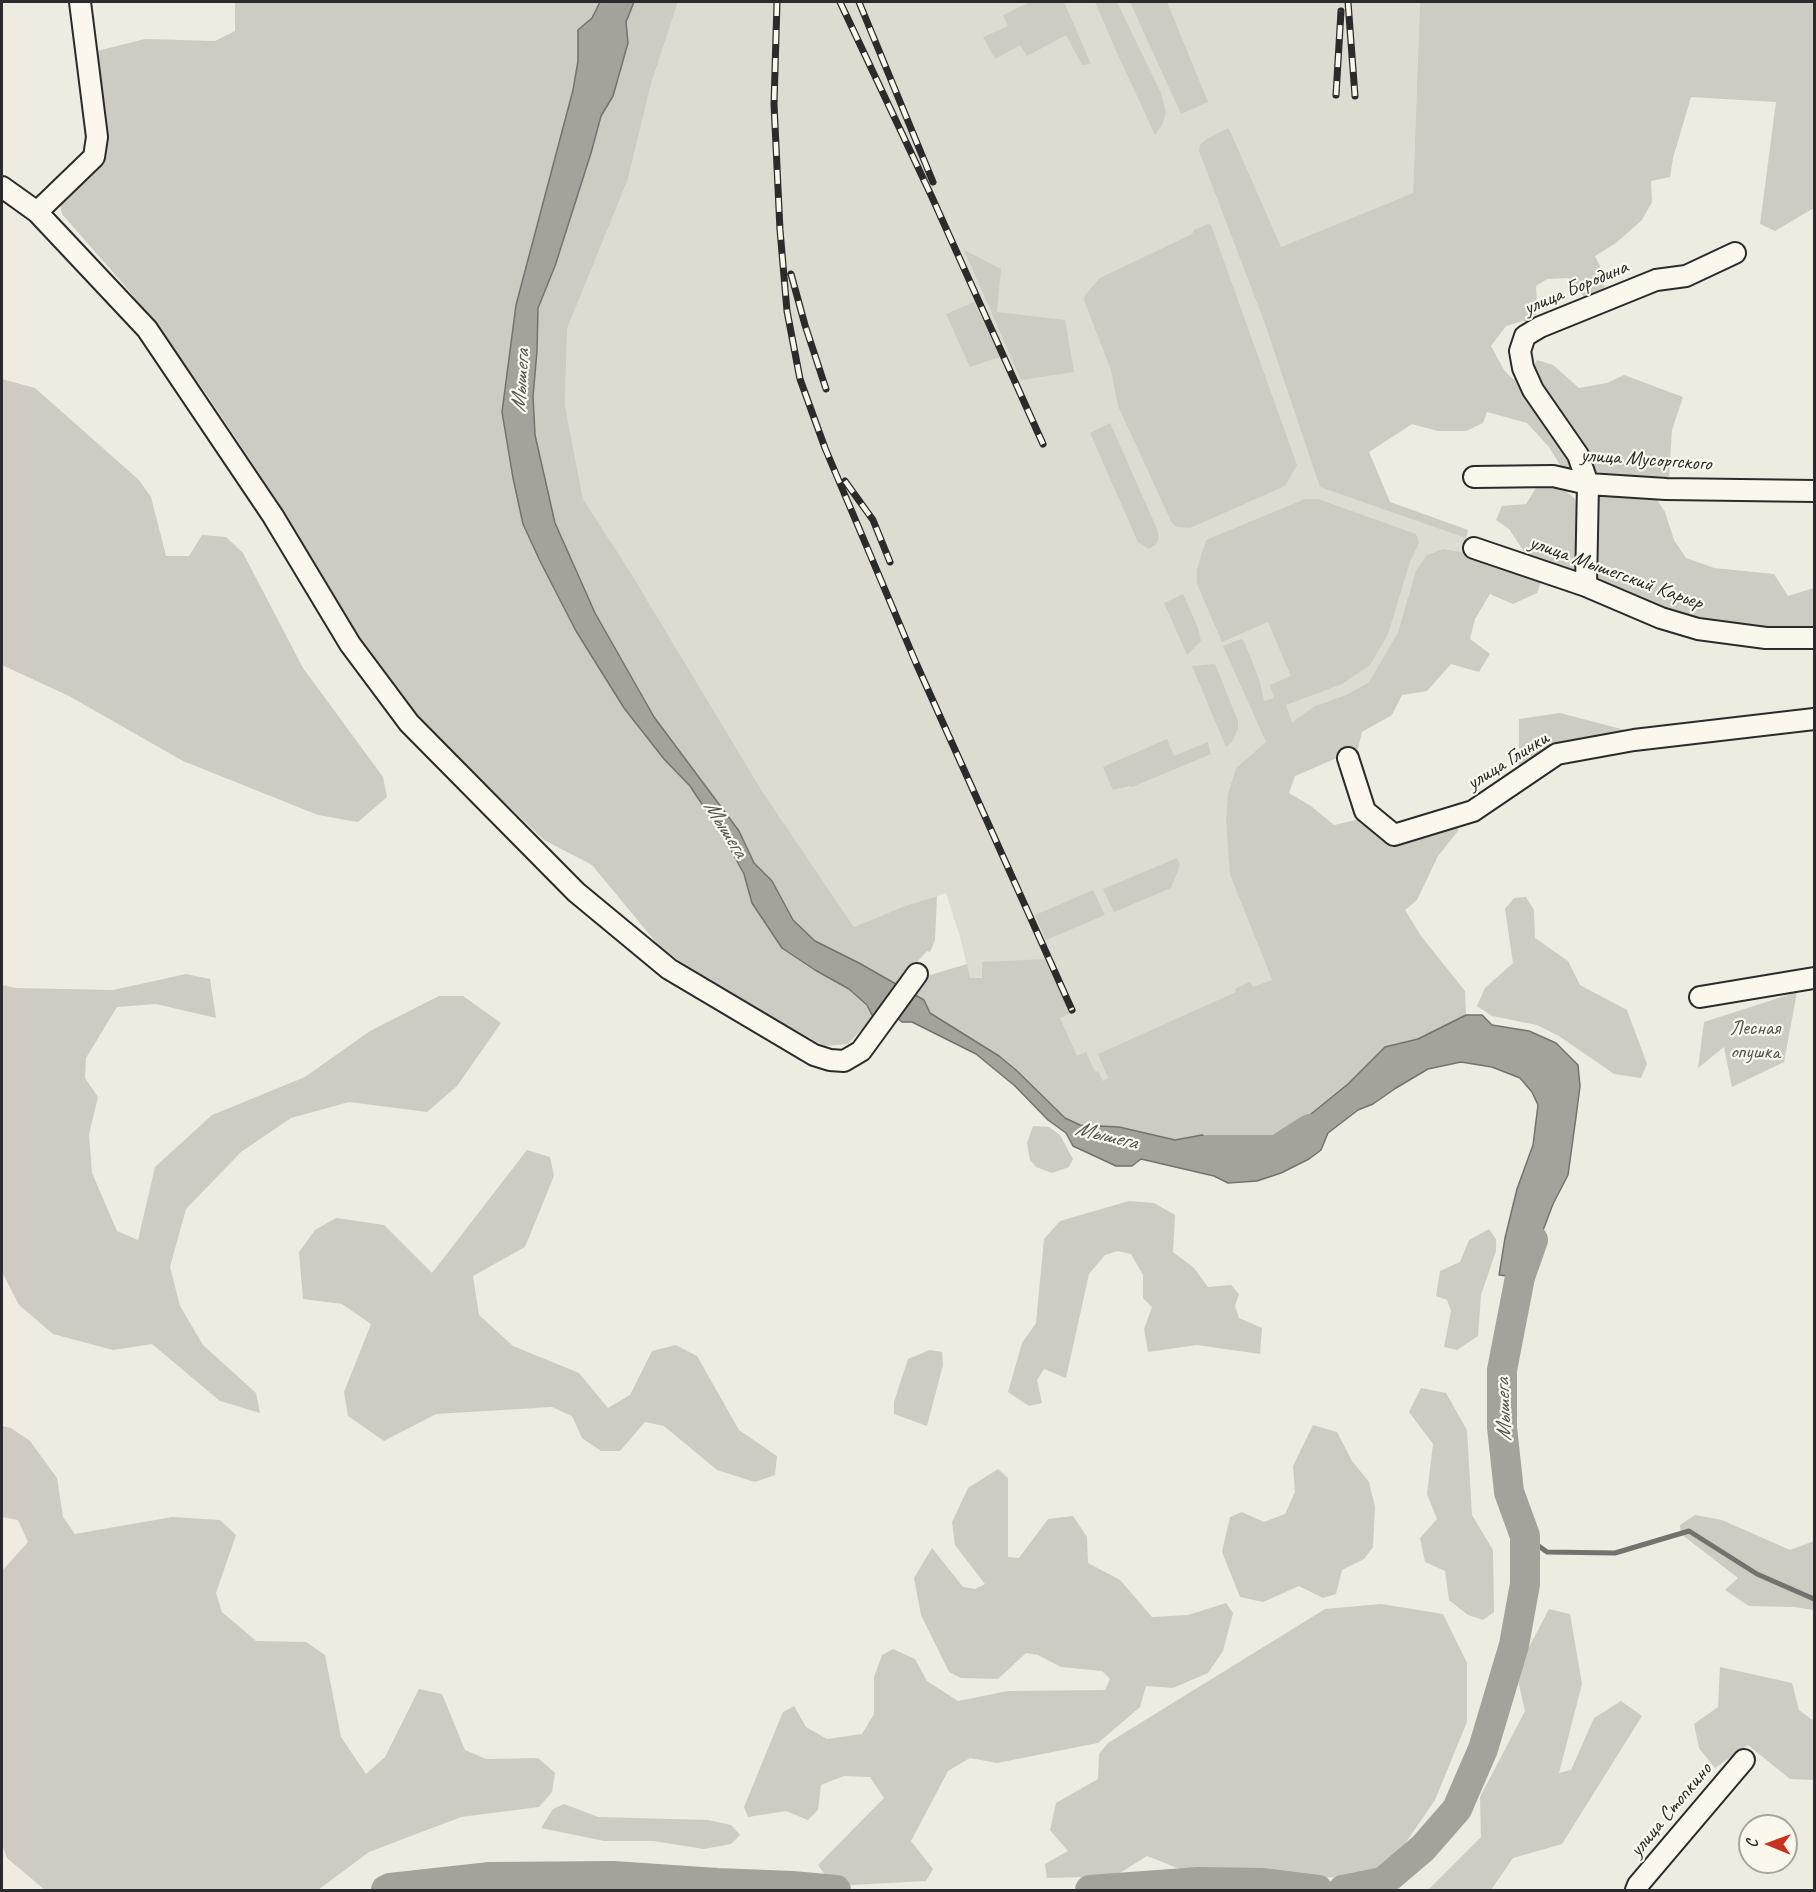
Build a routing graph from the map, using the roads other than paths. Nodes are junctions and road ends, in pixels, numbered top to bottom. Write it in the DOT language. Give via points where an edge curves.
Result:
graph roads {
  1 [pos="80,2"];
  2 [pos="2,187"];
  3 [pos="37,212"];
  4 [pos="1735,253"];
  5 [pos="1474,477"];
  6 [pos="1588,484"];
  7 [pos="1815,491"];
  8 [pos="1474,548"];
  9 [pos="1586,586"];
  10 [pos="1815,638"];
  11 [pos="1815,719"];
  12 [pos="1348,758"];
  13 [pos="917,974"];
  14 [pos="1815,978"];
  15 [pos="1700,997"];
  16 [pos="1744,1760"];
  17 [pos="1636,1890"];
  1 -- 3 [label="street" via="97,137 94,157"];
  2 -- 3 [label="street"];
  3 -- 13 [label="street" via="147,329 273,516 350,644 409,723 576,892 669,969 814,1055 830,1060 844,1061 861,1051"];
  4 -- 6 [label="street, улица Бородина" via="1686,276 1656,280 1525,336 1520,351 1522,368 1578,455"];
  5 -- 6 [label="street, улица Мусоргского" via="1553,476"];
  6 -- 7 [label="street, улица Мусоргского"];
  6 -- 9 [label="street"];
  8 -- 9 [label="street, улица Мышегский Карьер"];
  9 -- 10 [label="street, улица Мышегский Карьер" via="1698,629 1766,638"];
  11 -- 12 [label="street, улица Глинки" via="1634,740 1557,754 1473,812 1394,835 1365,811"];
  14 -- 15 [label="street"];
  16 -- 17 [label="street, улица Стопкино"];
}
